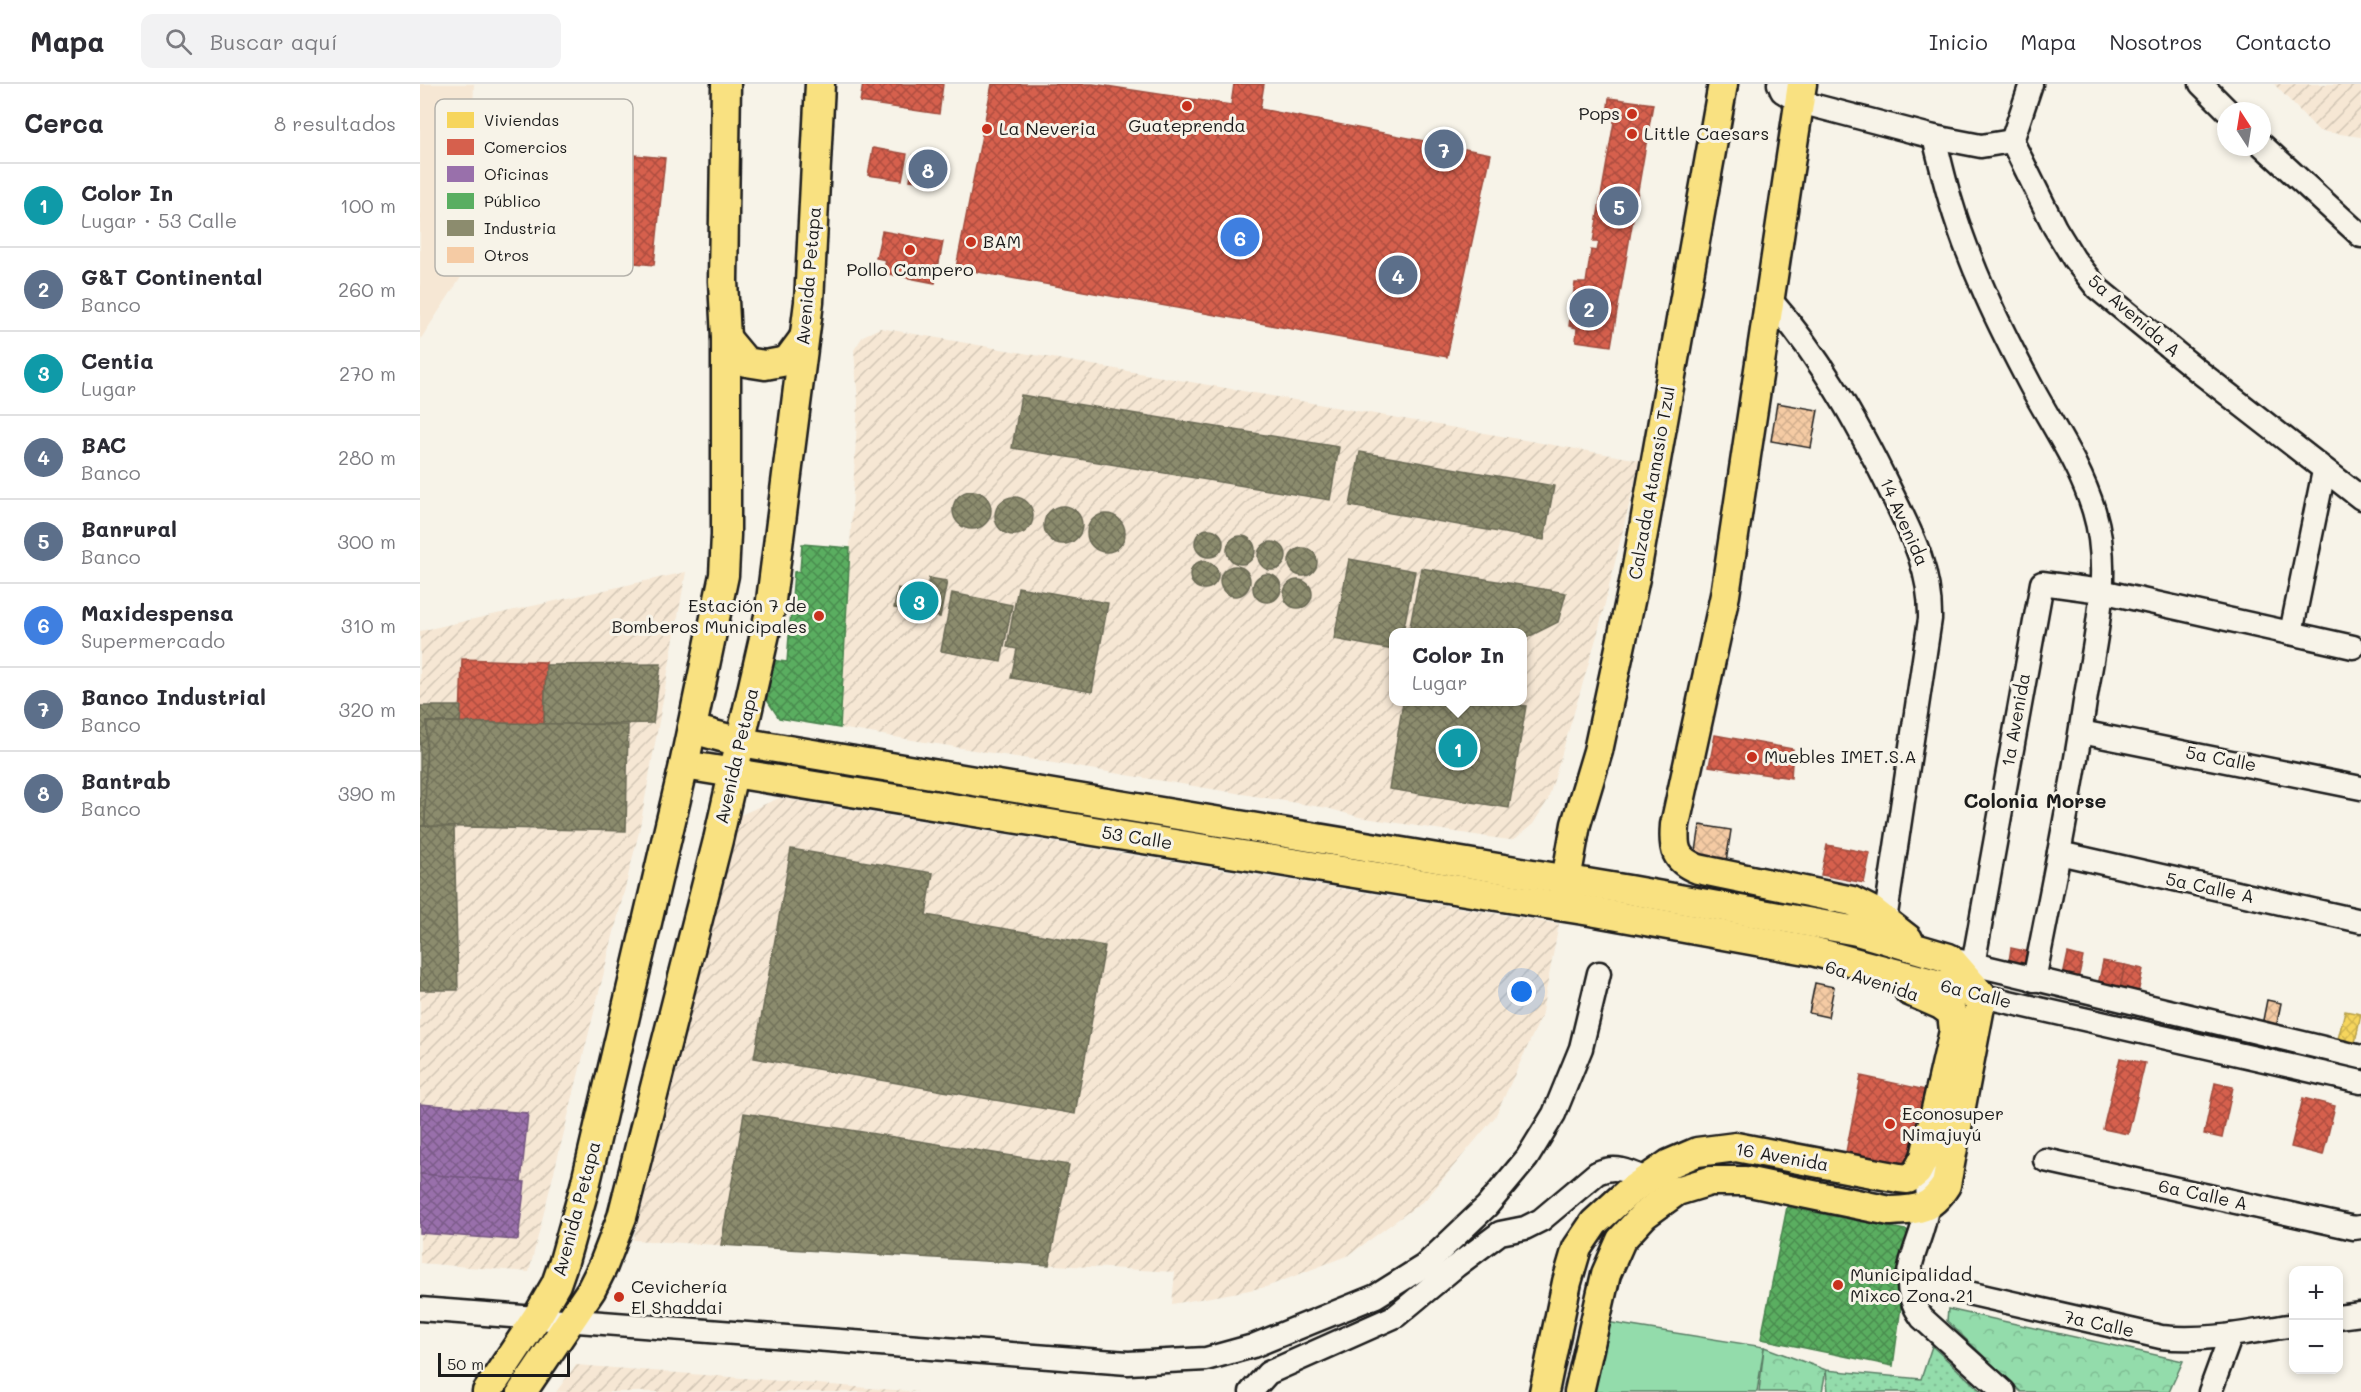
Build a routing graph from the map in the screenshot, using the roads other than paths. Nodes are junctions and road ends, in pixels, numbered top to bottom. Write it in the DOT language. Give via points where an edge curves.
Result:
graph roads {
  1 [pos="726,84"];
  2 [pos="734,84"];
  3 [pos="1723,84"];
  4 [pos="2031,84"];
  5 [pos="2201,84"];
  6 [pos="820,85"];
  7 [pos="1794,90"];
  8 [pos="2219,102"];
  9 [pos="724,134"];
  10 [pos="1934,137"];
  11 [pos="2012,141"];
  12 [pos="2271,153"];
  13 [pos="2361,236"];
  14 [pos="1768,297"];
  15 [pos="726,338"];
  16 [pos="804,338"];
  17 [pos="2324,471"];
  18 [pos="2361,498"];
  19 [pos="2101,591"];
  20 [pos="2291,633"];
  21 [pos="2353,646"];
  22 [pos="692,729"];
  23 [pos="2081,732"];
  24 [pos="740,742"];
  25 [pos="684,765"];
  26 [pos="734,773"];
  27 [pos="2361,788"];
  28 [pos="1576,824"];
  29 [pos="2059,853"];
  30 [pos="1466,863"];
  31 [pos="1579,895"];
  32 [pos="1627,904"];
  33 [pos="1885,921"];
  34 [pos="2361,921"];
  35 [pos="1812,951"];
  36 [pos="1950,958"];
  37 [pos="1599,974"];
  38 [pos="2034,980"];
  39 [pos="1982,996"];
  40 [pos="2361,1057"];
  41 [pos="2361,1083"];
  42 [pos="2045,1160"];
  43 [pos="1921,1165"];
  44 [pos="1647,1179"];
  45 [pos="1927,1207"];
  46 [pos="2361,1227"];
  47 [pos="1907,1279"];
  48 [pos="420,1309"];
  49 [pos="2361,1314"];
  50 [pos="2343,1316"];
  51 [pos="537,1317"];
  52 [pos="572,1320"];
  53 [pos="2289,1326"];
  54 [pos="2231,1335"];
  55 [pos="487,1392"];
  56 [pos="522,1392"];
  57 [pos="1251,1392"];
  58 [pos="1544,1392"];
  59 [pos="1579,1392"];
  60 [pos="2004,1392"];
  61 [pos="2210,1392"];
  1 -- 9 [label="main road, Avenida Petapa"];
  2 -- 9 [label="main road"];
  3 -- 28 [label="main road, Calzada Atanasio Tzul" via="1635,578 1598,751"];
  4 -- 11 [label="street"];
  5 -- 8 [label="street"];
  6 -- 16 [label="main road, Avenida Petapa"];
  7 -- 10 [label="street"];
  7 -- 14 [label="main road"];
  9 -- 15 [label="main road, Avenida Petapa"];
  10 -- 11 [label="street" via="1981,146"];
  10 -- 19 [label="street" via="1950,200 1990,304 2079,470 2101,543"];
  11 -- 17 [label="street, 5a Avenida A" via="2055,228 2097,288"];
  12 -- 13 [label="street"];
  14 -- 33 [label="street, 14 Avenida" via="1817,358 1867,441 1927,574 1930,619"];
  14 -- 33 [label="main road" via="1725,595 1674,843 1685,864 1698,869 1852,900"];
  15 -- 16 [label="main road" via="746,362 765,365 787,361"];
  15 -- 22 [label="main road, Avenida Petapa" via="724,575"];
  16 -- 24 [label="main road, Avenida Petapa" via="769,616"];
  17 -- 18 [label="street, 5a Avenida A"];
  17 -- 20 [label="street"];
  19 -- 20 [label="street"];
  19 -- 23 [label="street"];
  19 -- 36 [label="street, 1a Avenida" via="2042,583"];
  20 -- 21 [label="street"];
  22 -- 24 [label="main road, 53 Calle"];
  22 -- 25 [label="main road, Avenida Petapa"];
  23 -- 27 [label="street, 5a Calle"];
  23 -- 29 [label="street"];
  24 -- 26 [label="main road, Avenida Petapa"];
  24 -- 30 [label="main road, 53 Calle"];
  25 -- 26 [label="main road, 53 Calle"];
  25 -- 51 [label="main road, Avenida Petapa" via="585,1186 556,1284"];
  26 -- 31 [label="main road, 53 Calle"];
  26 -- 52 [label="main road, Avenida Petapa" via="622,1217 603,1266"];
  28 -- 30 [label="main road" via="1544,858 1520,863"];
  28 -- 31 [label="main road, Calzada Atanasio Tzul"];
  29 -- 34 [label="street, 5a Calle A"];
  29 -- 38 [label="street"];
  30 -- 31 [label="main road, 53 Calle"];
  31 -- 32 [label="main road, 6a Calle"];
  32 -- 35 [label="main road, 6a Calle"];
  32 -- 36 [label="main road, 6a Calle" via="1857,931"];
  33 -- 36 [label="main road"];
  35 -- 39 [label="main road, 6a Calle"];
  35 -- 43 [label="main road, 6a Avenida" via="1819,965 1910,992 1952,1013 1954,1031"];
  36 -- 38 [label="street, 6a Calle"];
  36 -- 39 [label="main road"];
  37 -- 52 [label="street" via="1581,1048 1554,1114 1527,1158 1487,1206 1424,1266 1376,1296 1254,1346 1206,1359 1128,1364"];
  38 -- 40 [label="street, 6a Calle"];
  39 -- 41 [label="street, 6a Calle"];
  39 -- 45 [label="main road" via="1946,1185"];
  42 -- 46 [label="street, 6a Calle A"];
  43 -- 44 [label="main road, 16 Avenida" via="1908,1179 1899,1179 1736,1147 1697,1152"];
  43 -- 45 [label="street"];
  44 -- 57 [label="street" via="1617,1168 1597,1173 1541,1220 1500,1233 1396,1316 1268,1373"];
  44 -- 58 [label="main road, 16 Avenida" via="1594,1223 1577,1248"];
  45 -- 47 [label="street"];
  45 -- 59 [label="main road, 16 Avenida" via="1890,1211 1744,1181 1710,1181 1677,1191 1644,1215 1621,1240 1606,1274"];
  47 -- 54 [label="street, 7a Calle" via="2161,1337 2183,1340"];
  47 -- 60 [label="street" via="1908,1293 1922,1318"];
  48 -- 51 [label="street"];
  49 -- 50 [label="street"];
  51 -- 52 [label="street"];
  51 -- 55 [label="main road, Avenida Petapa"];
  52 -- 56 [label="main road, Avenida Petapa"];
  53 -- 54 [label="street, 7a Calle"];
  54 -- 61 [label="street"];
}
